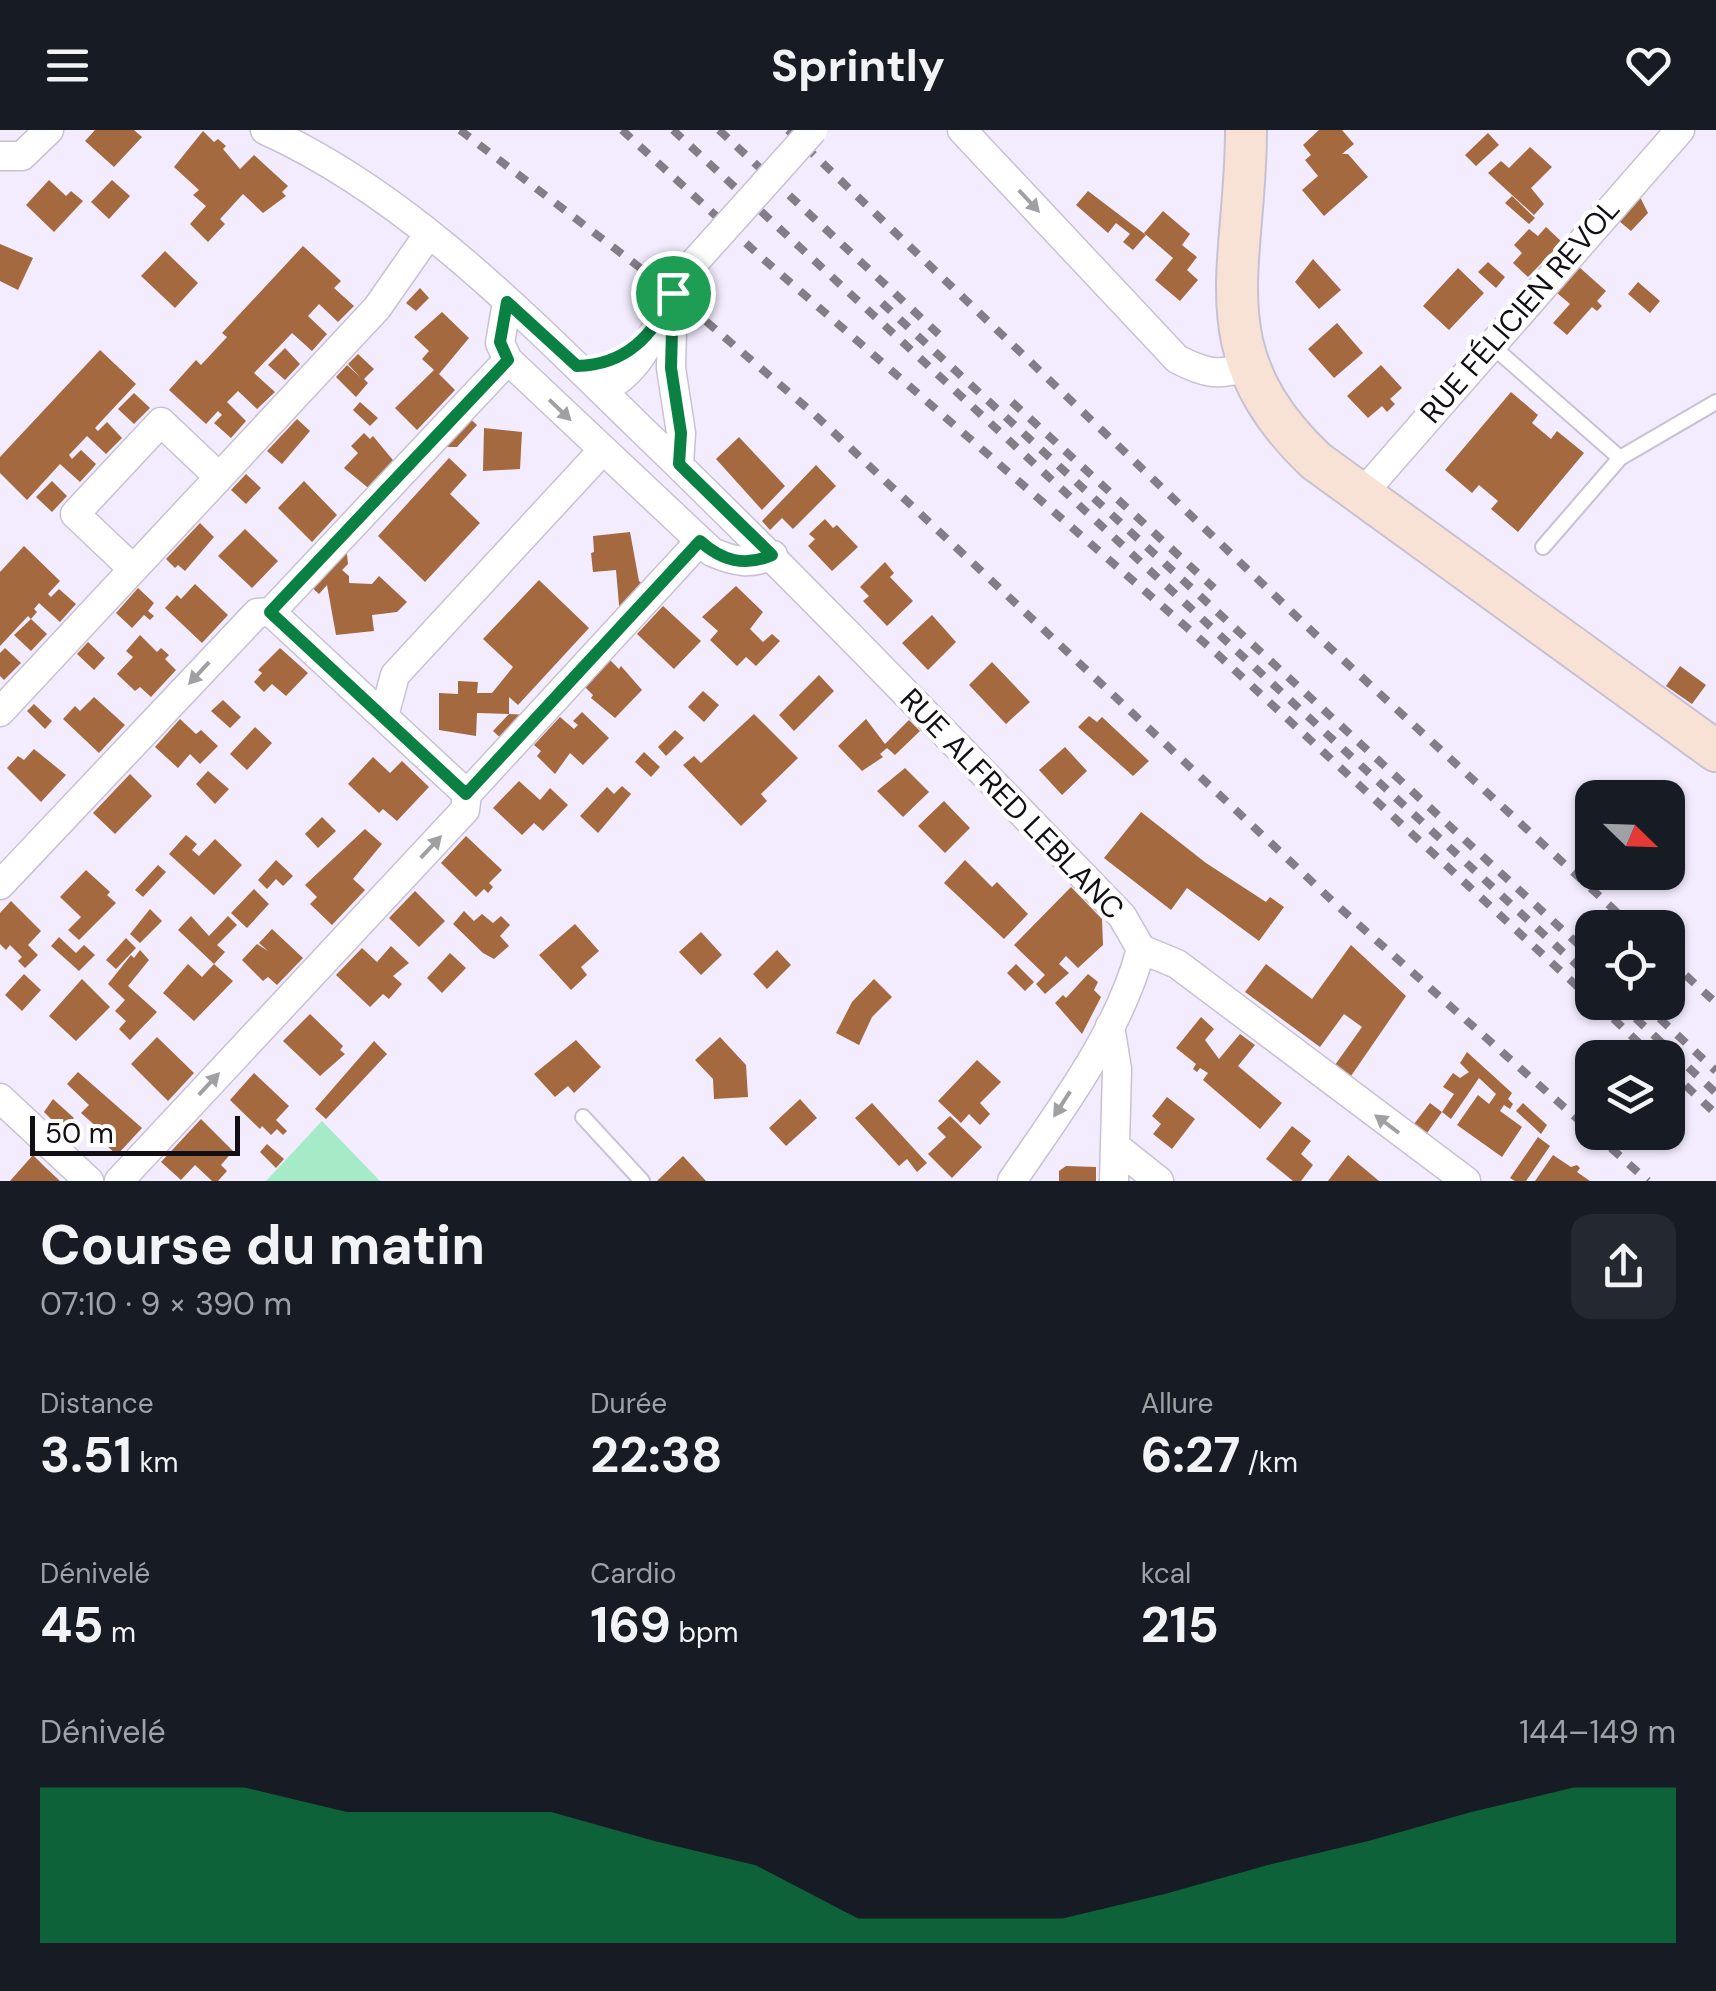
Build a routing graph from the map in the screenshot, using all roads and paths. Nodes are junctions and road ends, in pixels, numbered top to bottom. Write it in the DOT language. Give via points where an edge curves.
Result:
graph roads {
  1 [pos="49,130"];
  2 [pos="266,130"];
  3 [pos="813,130"];
  4 [pos="962,130"];
  5 [pos="1680,130"];
  6 [pos="1253,133"];
  7 [pos="309,144"];
  8 [pos="0,156"];
  9 [pos="428,235"];
  10 [pos="678,284"];
  11 [pos="507,302"];
  12 [pos="657,327"];
  13 [pos="1490,344"];
  14 [pos="508,360"];
  15 [pos="577,366"];
  16 [pos="1248,366"];
  17 [pos="601,390"];
  18 [pos="1716,402"];
  19 [pos="602,451"];
  20 [pos="1620,458"];
  21 [pos="679,464"];
  22 [pos="219,477"];
  23 [pos="1362,494"];
  24 [pos="700,541"];
  25 [pos="1543,547"];
  26 [pos="772,555"];
  27 [pos="134,570"];
  28 [pos="270,612"];
  29 [pos="395,675"];
  30 [pos="350,686"];
  31 [pos="0,712"];
  32 [pos="384,716"];
  33 [pos="1716,751"];
  34 [pos="466,794"];
  35 [pos="0,886"];
  36 [pos="1141,949"];
  37 [pos="1110,1026"];
  38 [pos="0,1098"];
  39 [pos="583,1118"];
  40 [pos="1115,1146"];
  41 [pos="89,1181"];
  42 [pos="119,1181"];
  43 [pos="642,1181"];
  44 [pos="1012,1181"];
  45 [pos="1114,1181"];
  46 [pos="1159,1181"];
  47 [pos="1466,1181"];
  1 -- 8 [label="street" via="22,156"];
  2 -- 7 [label="street, RUE ALFRED LEBLANC"];
  3 -- 10 [label="street, bridge"];
  4 -- 16 [label="street, one-way" via="1177,360 1225,375"];
  5 -- 13 [label="street, RUE FÉLICIEN REVOL"];
  6 -- 16 [label="main road" via="1236,310"];
  7 -- 9 [label="street, RUE ALFRED LEBLANC"];
  9 -- 11 [label="street, RUE ALFRED LEBLANC"];
  9 -- 22 [label="street" via="377,308"];
  10 -- 12 [label="street"];
  10 -- 21 [label="street" via="671,368"];
  11 -- 14 [label="street" via="500,342"];
  11 -- 15 [label="street, RUE ALFRED LEBLANC"];
  12 -- 15 [label="street" via="612,362"];
  12 -- 17 [label="street" via="623,379"];
  13 -- 20 [label="lane"];
  13 -- 23 [label="street, RUE FÉLICIEN REVOL"];
  14 -- 19 [label="street, one-way"];
  14 -- 28 [label="street"];
  15 -- 17 [label="street, RUE ALFRED LEBLANC"];
  16 -- 23 [label="main road" via="1288,435"];
  17 -- 21 [label="street, RUE ALFRED LEBLANC"];
  18 -- 20 [label="lane"];
  19 -- 24 [label="street"];
  19 -- 29 [label="street"];
  20 -- 25 [label="lane"];
  21 -- 26 [label="street, RUE ALFRED LEBLANC"];
  22 -- 27 [label="street"];
  22 -- 27 [label="street" via="161,422 75,514"];
  23 -- 33 [label="main road"];
  24 -- 26 [label="street" via="732,560 754,563"];
  24 -- 34 [label="street"];
  26 -- 36 [label="street, RUE ALFRED LEBLANC" via="1122,916"];
  27 -- 31 [label="street"];
  28 -- 30 [label="street"];
  28 -- 35 [label="street, one-way" via="256,612"];
  29 -- 30 [label="street"];
  29 -- 32 [label="street"];
  30 -- 32 [label="street"];
  32 -- 34 [label="street"];
  42 -- 34 [label="street, one-way" via="465,810"];
  36 -- 37 [label="street"];
  47 -- 36 [label="street, RUE ALFRED LEBLANC, one-way" via="1177,964"];
  37 -- 40 [label="street" via="1117,1069"];
  37 -- 44 [label="street, one-way"];
  38 -- 41 [label="street"];
  39 -- 43 [label="lane"];
  40 -- 45 [label="street"];
  40 -- 46 [label="street"];
}
